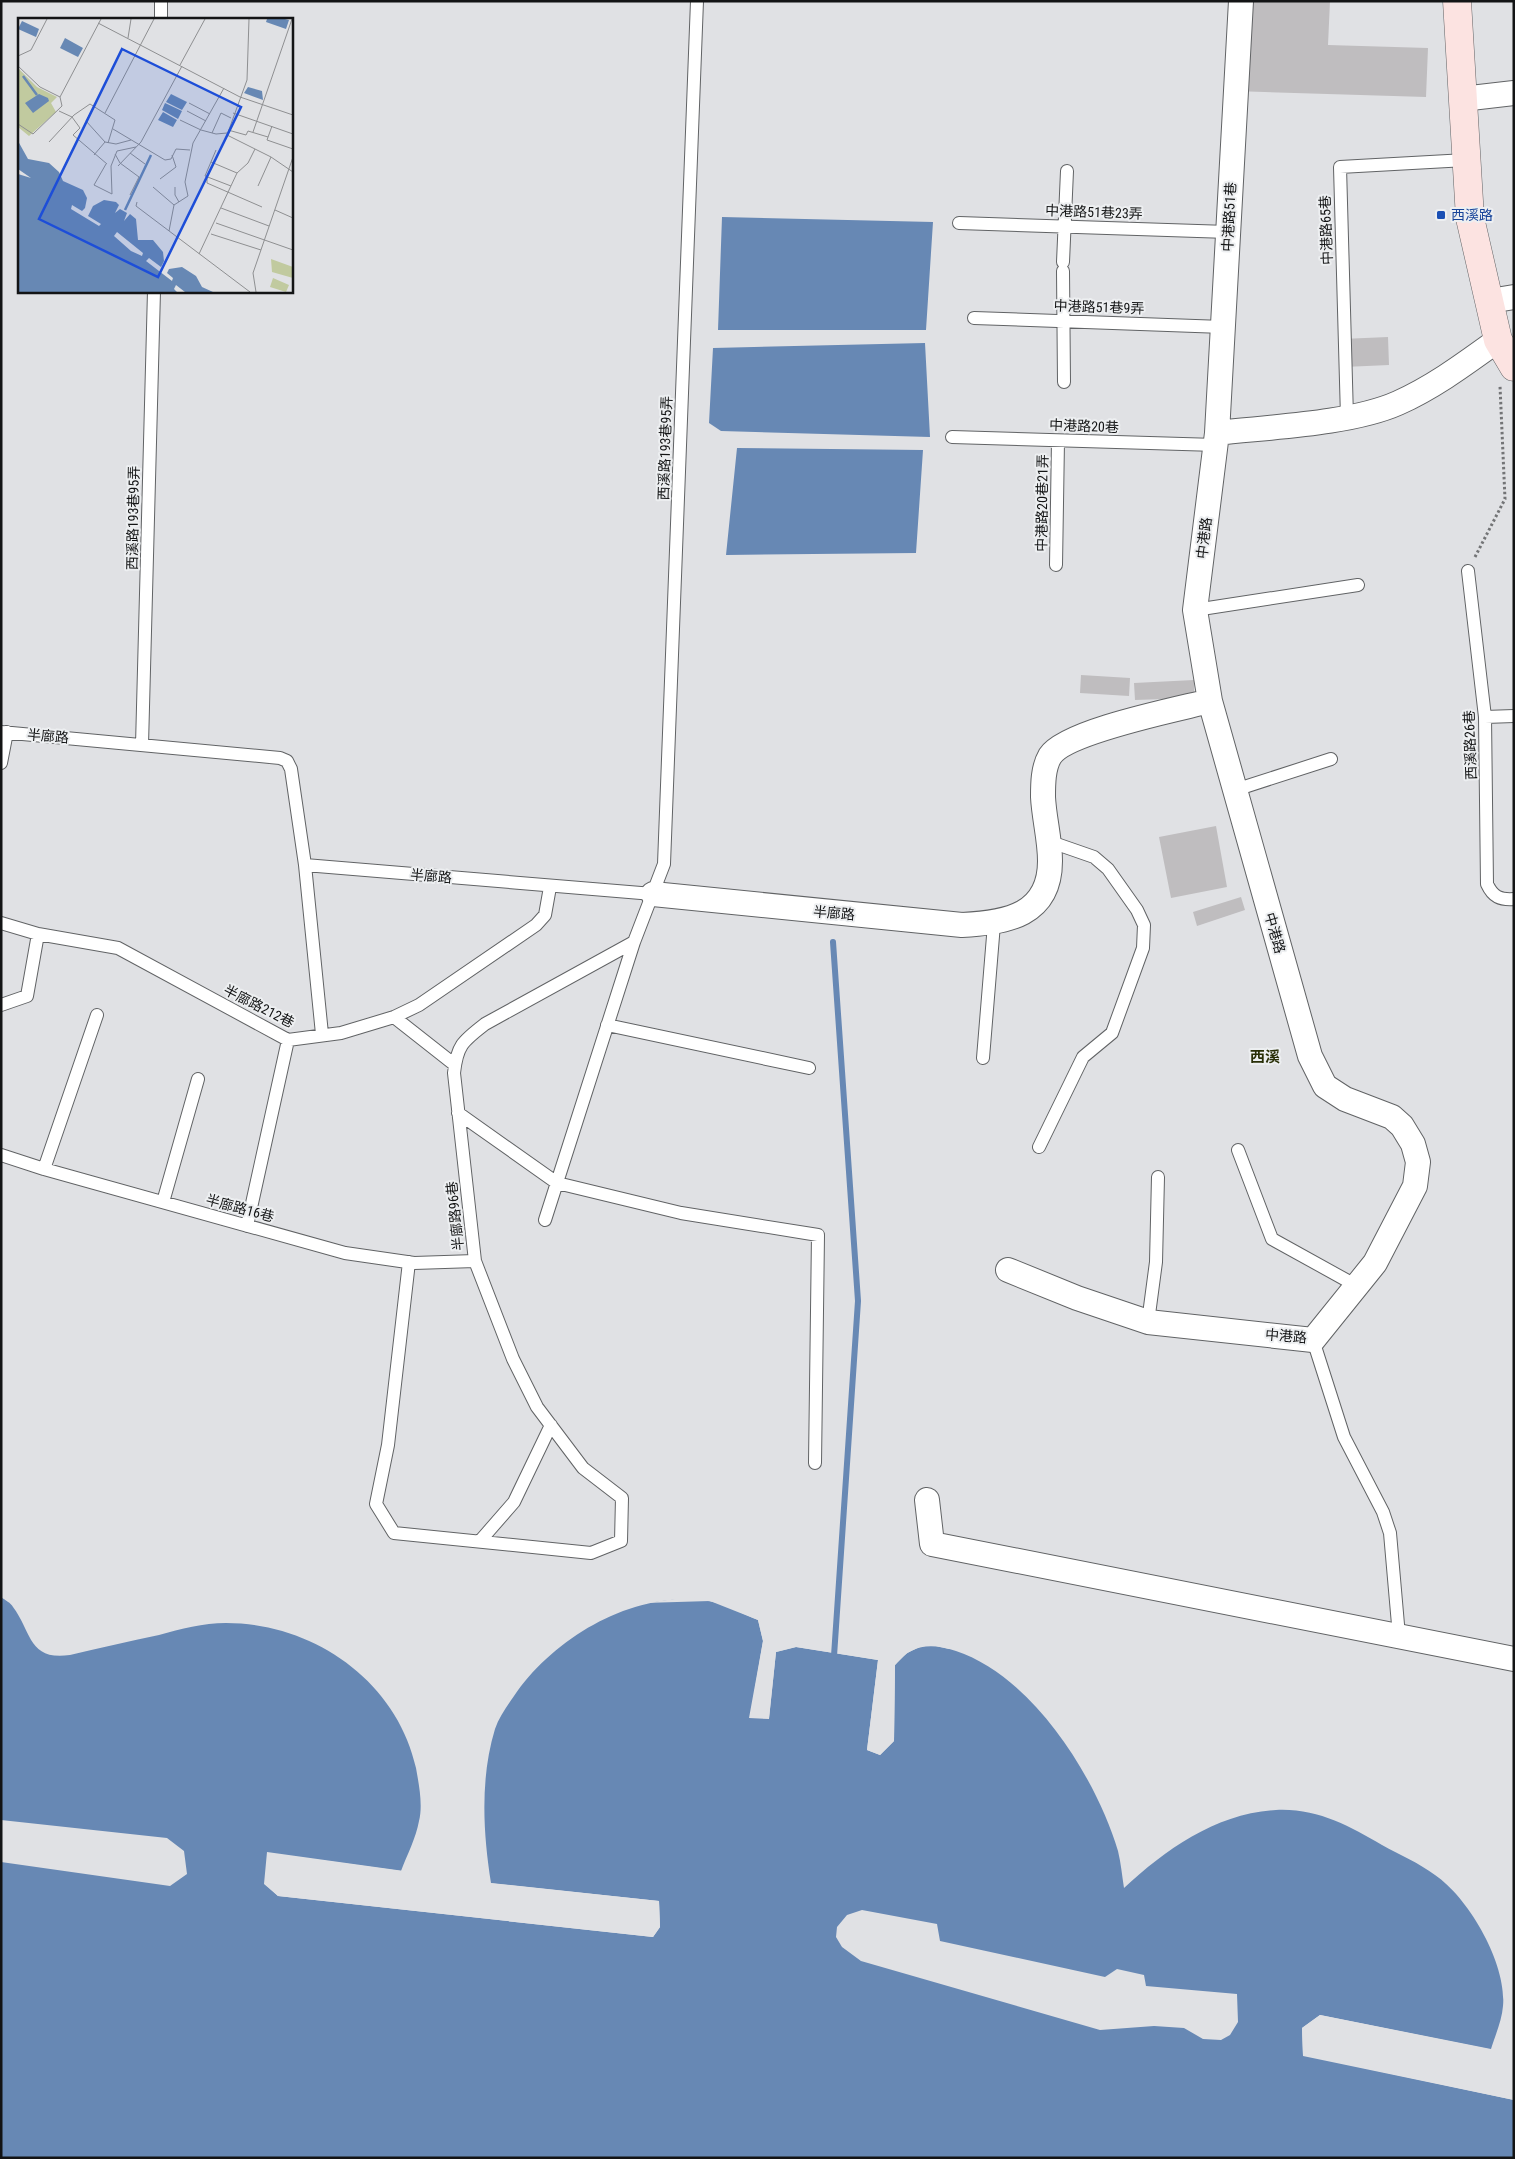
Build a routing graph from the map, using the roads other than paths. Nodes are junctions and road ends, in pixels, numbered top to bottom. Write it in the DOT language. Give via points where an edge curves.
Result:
graph roads {
  1 [pos="162,1"];
  2 [pos="697,1"];
  3 [pos="1241,1"];
  4 [pos="1457,1"];
  5 [pos="161,18"];
  6 [pos="1514,93"];
  7 [pos="1462,99"];
  8 [pos="1466,160"];
  9 [pos="1068,171"];
  10 [pos="959,222"];
  11 [pos="1065,226"];
  12 [pos="1228,232"];
  13 [pos="154,292"];
  14 [pos="1502,299"];
  15 [pos="974,318"];
  16 [pos="1063,321"];
  17 [pos="1223,327"];
  18 [pos="1498,340"];
  19 [pos="1507,373"];
  20 [pos="1064,382"];
  21 [pos="1347,417"];
  22 [pos="952,438"];
  23 [pos="1216,439"];
  24 [pos="1058,441"];
  25 [pos="1056,565"];
  26 [pos="1468,571"];
  27 [pos="1358,586"];
  28 [pos="1195,610"];
  29 [pos="1210,701"];
  30 [pos="1514,716"];
  31 [pos="1485,717"];
  32 [pos="4,732"];
  33 [pos="142,745"];
  34 [pos="1331,759"];
  35 [pos="1,763"];
  36 [pos="1235,790"];
  37 [pos="1048,841"];
  38 [pos="305,865"];
  39 [pos="550,887"];
  40 [pos="653,894"];
  41 [pos="1514,899"];
  42 [pos="1,924"];
  43 [pos="994,924"];
  44 [pos="38,934"];
  45 [pos="634,942"];
  46 [pos="1,1005"];
  47 [pos="96,1015"];
  48 [pos="394,1017"];
  49 [pos="607,1025"];
  50 [pos="322,1034"];
  51 [pos="288,1040"];
  52 [pos="982,1058"];
  53 [pos="455,1065"];
  54 [pos="809,1068"];
  55 [pos="198,1079"];
  56 [pos="458,1113"];
  57 [pos="1039,1147"];
  58 [pos="1238,1150"];
  59 [pos="1,1155"];
  60 [pos="44,1169"];
  61 [pos="1158,1177"];
  62 [pos="557,1183"];
  63 [pos="163,1202"];
  64 [pos="545,1220"];
  65 [pos="247,1226"];
  66 [pos="475,1261"];
  67 [pos="409,1262"];
  68 [pos="1008,1270"];
  69 [pos="1356,1286"];
  70 [pos="1148,1322"];
  71 [pos="1313,1340"];
  72 [pos="551,1425"];
  73 [pos="815,1463"];
  74 [pos="927,1500"];
  75 [pos="480,1541"];
  76 [pos="1400,1636"];
  77 [pos="1514,1659"];
  1 -- 5 [label="lane"];
  2 -- 40 [label="lane, 西溪路193巷95弄" via="664,864"];
  3 -- 12 [label="street, 中港路51巷"];
  4 -- 7 [label="street"];
  6 -- 7 [label="street"];
  7 -- 8 [label="street"];
  8 -- 14 [label="street" via="1470,218"];
  8 -- 21 [label="lane, 中港路65巷" via="1340,167"];
  9 -- 11 [label="lane"];
  10 -- 11 [label="lane, 中港路51巷23弄"];
  11 -- 12 [label="lane, 中港路51巷23弄"];
  11 -- 16 [label="lane"];
  12 -- 17 [label="street, 中港路51巷"];
  13 -- 33 [label="lane, 西溪路193巷95弄"];
  14 -- 18 [label="street"];
  15 -- 16 [label="lane, 中港路51巷9弄"];
  16 -- 17 [label="lane, 中港路51巷9弄"];
  16 -- 20 [label="lane"];
  17 -- 23 [label="street, 中港路51巷"];
  18 -- 19 [label="street"];
  18 -- 21 [label="street" via="1443,380 1396,404"];
  21 -- 23 [label="street"];
  22 -- 24 [label="lane, 中港路20巷"];
  23 -- 24 [label="lane, 中港路20巷"];
  23 -- 28 [label="street, 中港路"];
  24 -- 25 [label="lane, 中港路20巷21弄"];
  26 -- 31 [label="lane, 西溪路26巷"];
  27 -- 28 [label="lane"];
  28 -- 29 [label="street, 中港路"];
  29 -- 36 [label="street, 中港路"];
  29 -- 37 [label="street, 半廍路" via="1094,731 1067,743 1051,755 1043,781"];
  30 -- 31 [label="lane"];
  31 -- 41 [label="lane, 西溪路26巷" via="1487,884 1491,894 1502,900"];
  32 -- 33 [label="lane, 半廍路"];
  32 -- 35 [label="lane"];
  33 -- 38 [label="lane, 半廍路" via="287,761 291,769"];
  34 -- 36 [label="lane"];
  36 -- 69 [label="street, 中港路" via="1310,1056 1325,1086 1345,1100 1392,1117 1416,1153 1415,1186 1375,1263"];
  37 -- 43 [label="street, 半廍路" via="1048,883 1041,900 1022,913"];
  37 -- 57 [label="lane" via="1094,857 1108,869 1144,925 1143,948 1112,1034 1083,1057"];
  38 -- 39 [label="lane, 半廍路"];
  38 -- 50 [label="lane, 半廍路"];
  39 -- 40 [label="lane, 半廍路"];
  39 -- 48 [label="lane, 半廍路212巷" via="545,916 536,925 419,1005"];
  40 -- 43 [label="street, 半廍路" via="962,925"];
  40 -- 45 [label="lane"];
  42 -- 44 [label="lane, 半廍路212巷"];
  43 -- 52 [label="lane"];
  44 -- 46 [label="lane" via="28,996"];
  44 -- 51 [label="lane, 半廍路212巷" via="118,948"];
  45 -- 49 [label="lane"];
  45 -- 53 [label="lane, 半廍路96巷" via="485,1024 457,1052"];
  47 -- 60 [label="lane"];
  48 -- 50 [label="lane, 半廍路212巷" via="341,1033"];
  48 -- 53 [label="lane"];
  49 -- 54 [label="lane"];
  49 -- 62 [label="lane"];
  50 -- 51 [label="lane, 半廍路212巷"];
  51 -- 65 [label="lane"];
  53 -- 56 [label="lane, 半廍路96巷"];
  55 -- 63 [label="lane"];
  56 -- 62 [label="lane"];
  56 -- 66 [label="lane, 半廍路96巷"];
  58 -- 69 [label="lane" via="1272,1239"];
  59 -- 60 [label="lane, 半廍路16巷"];
  60 -- 63 [label="lane, 半廍路16巷"];
  61 -- 70 [label="lane" via="1156,1262"];
  62 -- 64 [label="lane"];
  62 -- 73 [label="lane" via="681,1213 818,1235"];
  63 -- 65 [label="lane, 半廍路16巷"];
  65 -- 67 [label="lane, 半廍路16巷" via="345,1253"];
  66 -- 67 [label="lane, 半廍路16巷"];
  66 -- 72 [label="lane, 半廍路96巷" via="513,1359"];
  67 -- 75 [label="lane" via="388,1445 376,1504 394,1533"];
  68 -- 70 [label="street, 中港路"];
  69 -- 71 [label="street, 中港路"];
  70 -- 71 [label="street, 中港路"];
  71 -- 76 [label="lane" via="1344,1437 1383,1512 1390,1533"];
  72 -- 75 [label="lane" via="514,1502"];
  72 -- 75 [label="lane, 半廍路96巷" via="583,1468 622,1498 621,1541 591,1553"];
  74 -- 76 [label="street" via="932,1544"];
  76 -- 77 [label="street"];
}
